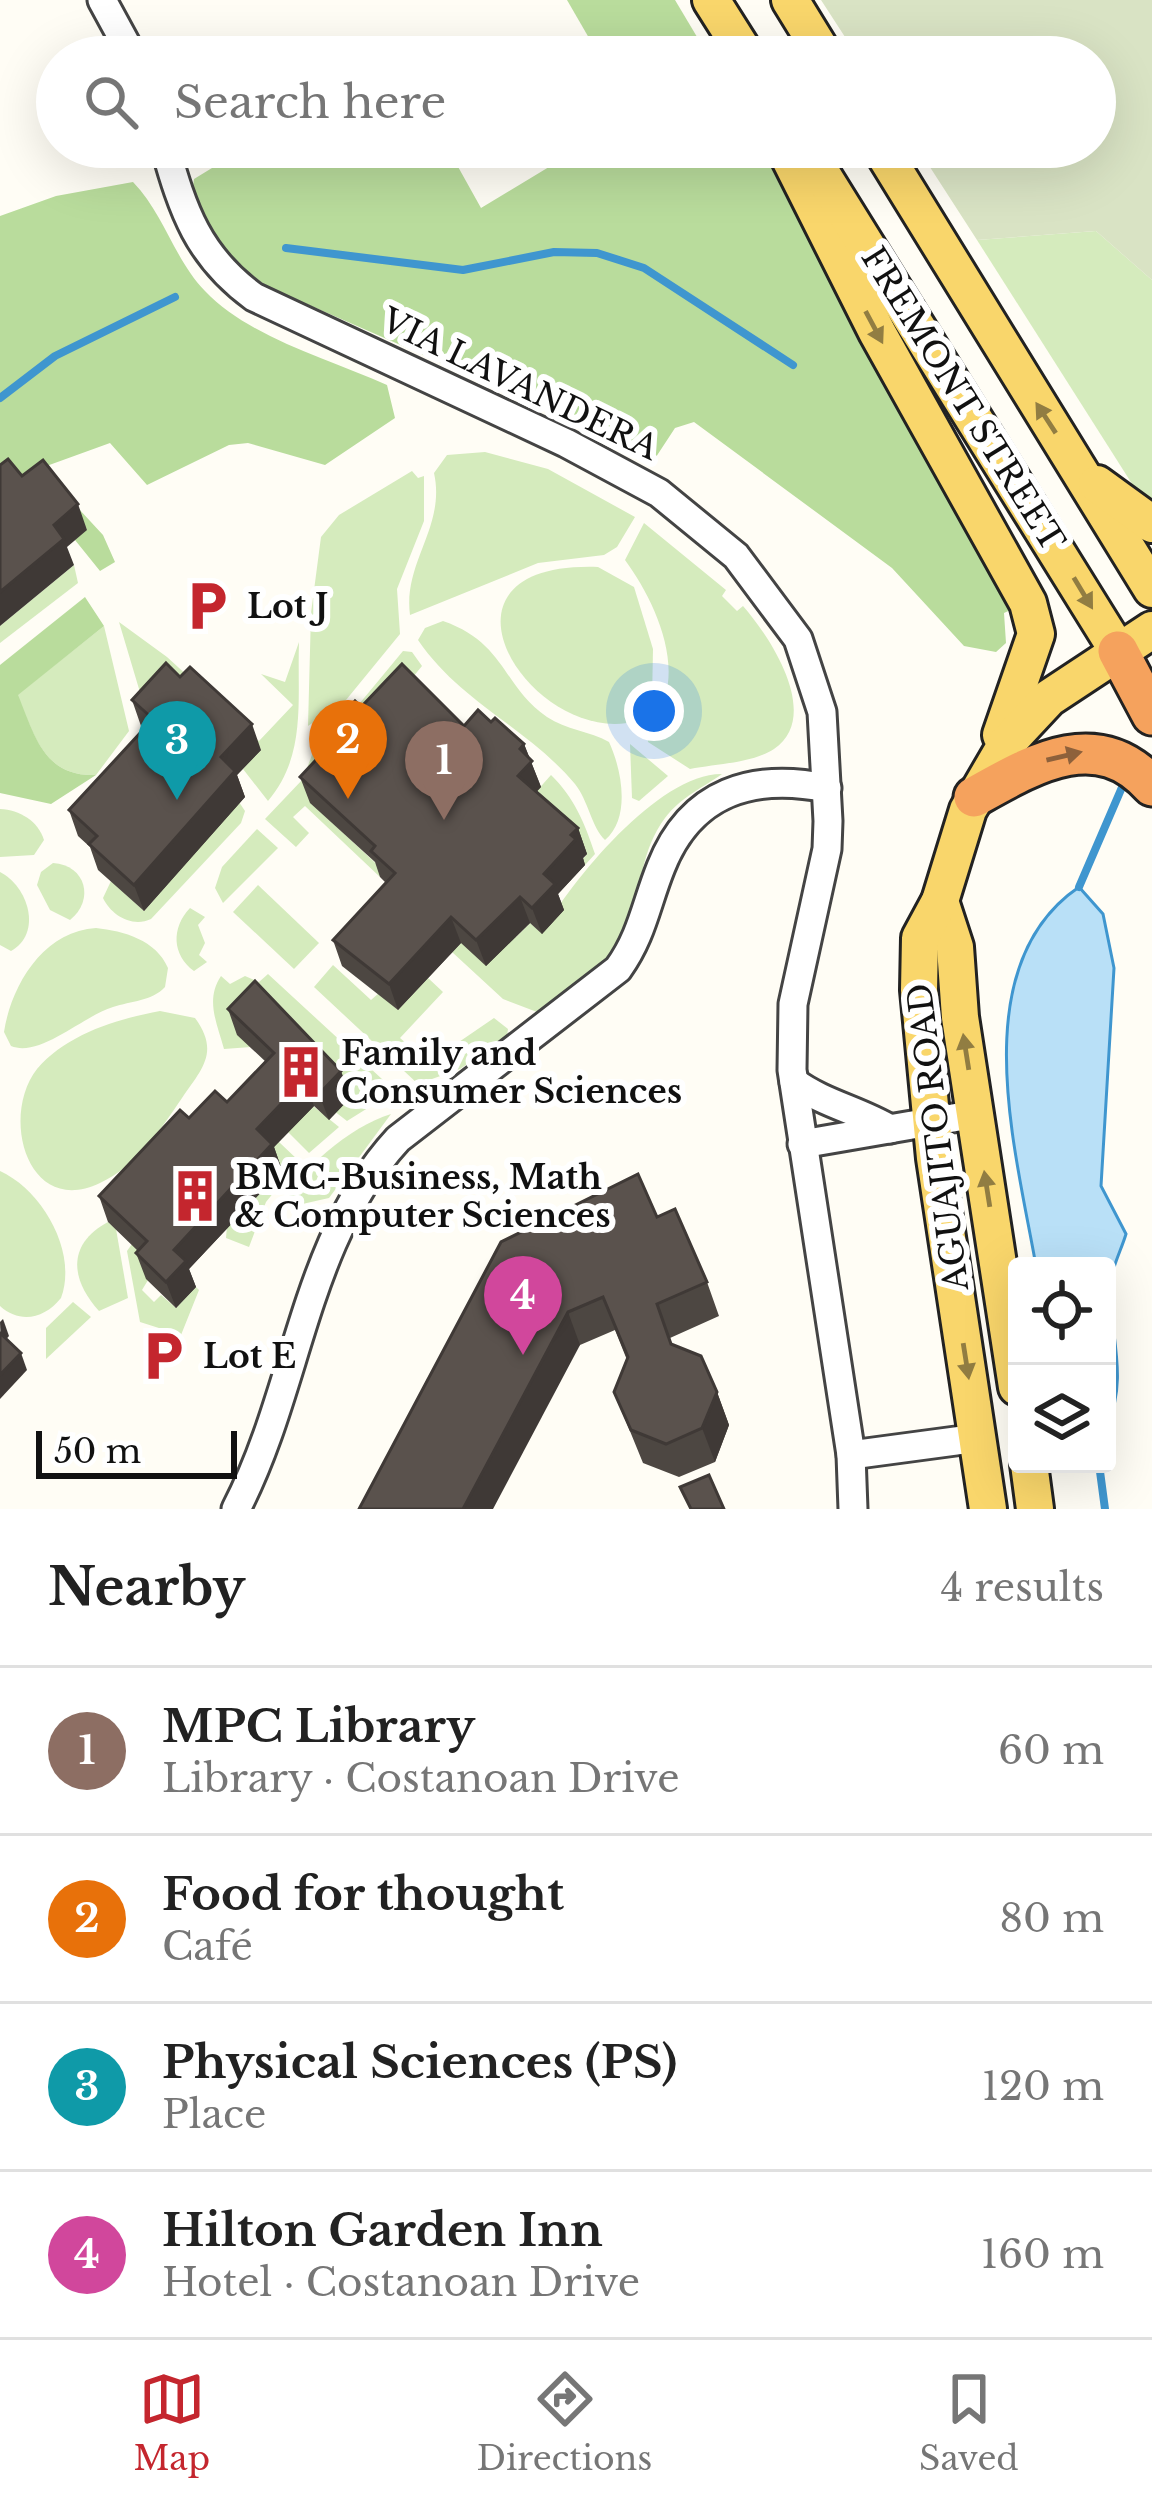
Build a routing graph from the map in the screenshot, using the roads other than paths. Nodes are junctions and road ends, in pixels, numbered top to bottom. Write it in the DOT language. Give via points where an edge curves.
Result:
graph roads {
  1 [pos="101,0"];
  2 [pos="790,0"];
  3 [pos="121,36"];
  4 [pos="812,36"];
  5 [pos="171,168"];
  6 [pos="795,168"];
  7 [pos="818,168"];
  8 [pos="893,168"];
  9 [pos="1075,464"];
  10 [pos="1152,524"];
  11 [pos="1152,589"];
  12 [pos="1152,630"];
  13 [pos="1118,652"];
  14 [pos="1152,715"];
  15 [pos="1152,786"];
  16 [pos="827,788"];
  17 [pos="974,797"];
  18 [pos="940,901"];
  19 [pos="794,1082"];
  20 [pos="976,1114"];
  21 [pos="932,1121"];
  22 [pos="890,1129"];
  23 [pos="802,1144"];
  24 [pos="1014,1365"];
  25 [pos="978,1438"];
  26 [pos="851,1455"];
  27 [pos="1030,1473"];
  28 [pos="236,1509"];
  29 [pos="854,1509"];
  30 [pos="988,1509"];
  31 [pos="1035,1509"];
  1 -- 3 [label="street"];
  2 -- 4 [label="main road"];
  5 -- 16 [label="street, VIA LAVANDERA" via="198,243 254,296 602,460 674,503 736,556 780,609 811,672"];
  6 -- 17 [label="main road, one-way" via="1028,603 1036,634 1031,657"];
  7 -- 13 [label="main road, FREMONT STREET, one-way"];
  9 -- 8 [label="main road, FREMONT STREET, one-way"];
  9 -- 10 [label="main road"];
  9 -- 11 [label="main road, FREMONT STREET"];
  12 -- 13 [label="main road"];
  13 -- 14 [label="highway"];
  13 -- 17 [label="main road" via="1034,712"];
  17 -- 15 [label="highway, one-way" via="1043,761 1085,752 1114,756"];
  16 -- 19 [label="street, VIA LAVANDERA" via="827,849 794,1004"];
  16 -- 28 [label="street" via="757,783 700,810 671,843 641,934 618,969 370,1169 328,1250 267,1440"];
  17 -- 18 [label="main road"];
  20 -- 18 [label="main road, AGUAJITO ROAD, one-way" via="955,947"];
  18 -- 21 [label="main road, AGUAJITO ROAD" via="920,938 918,968"];
  19 -- 22 [label="street"];
  19 -- 23 [label="street, VIA LAVANDERA"];
  20 -- 21 [label="street"];
  24 -- 20 [label="main road, AGUAJITO ROAD, one-way"];
  21 -- 22 [label="street"];
  21 -- 25 [label="main road, AGUAJITO ROAD, one-way"];
  22 -- 23 [label="street"];
  23 -- 26 [label="street, VIA LAVANDERA"];
  25 -- 26 [label="street"];
  25 -- 30 [label="main road, AGUAJITO ROAD"];
  26 -- 29 [label="street, VIA LAVANDERA"];
  27 -- 31 [label="main road"];
}
